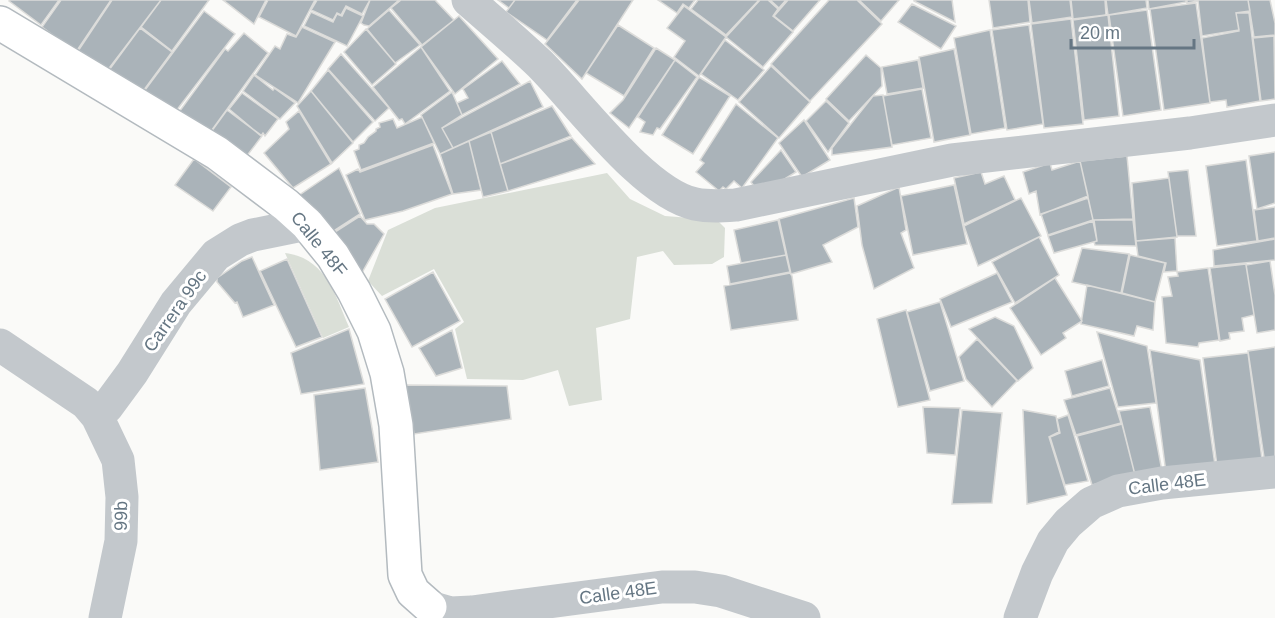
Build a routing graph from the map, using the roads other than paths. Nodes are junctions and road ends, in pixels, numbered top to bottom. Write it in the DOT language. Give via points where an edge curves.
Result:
graph roads {
  1 [pos="468,0"];
  2 [pos="0,23"];
  3 [pos="1275,120"];
  4 [pos="307,224"];
  5 [pos="0,345"];
  6 [pos="97,416"];
  7 [pos="1275,472"];
  8 [pos="430,607"];
  9 [pos="105,618"];
  10 [pos="804,618"];
  11 [pos="1020,618"];
  1 -- 3 [label="street" via="540,64 654,183 693,204 713,207 952,160"];
  2 -- 4 [label="street, Calle 48F" via="218,153"];
  4 -- 6 [label="street, Carrera 99c" via="253,235 216,255 176,303 132,373"];
  4 -- 8 [label="street, Calle 48F" via="333,256 374,331 396,425 405,575 413,592"];
  5 -- 6 [label="street" via="86,403"];
  6 -- 9 [label="street, 99b" via="118,460 121,481 121,540"];
  7 -- 11 [label="street, Calle 48E" via="1118,490 1092,503 1053,541 1036,573"];
  8 -- 10 [label="street, Calle 48E" via="451,614 662,587 695,587 721,591"];
}
